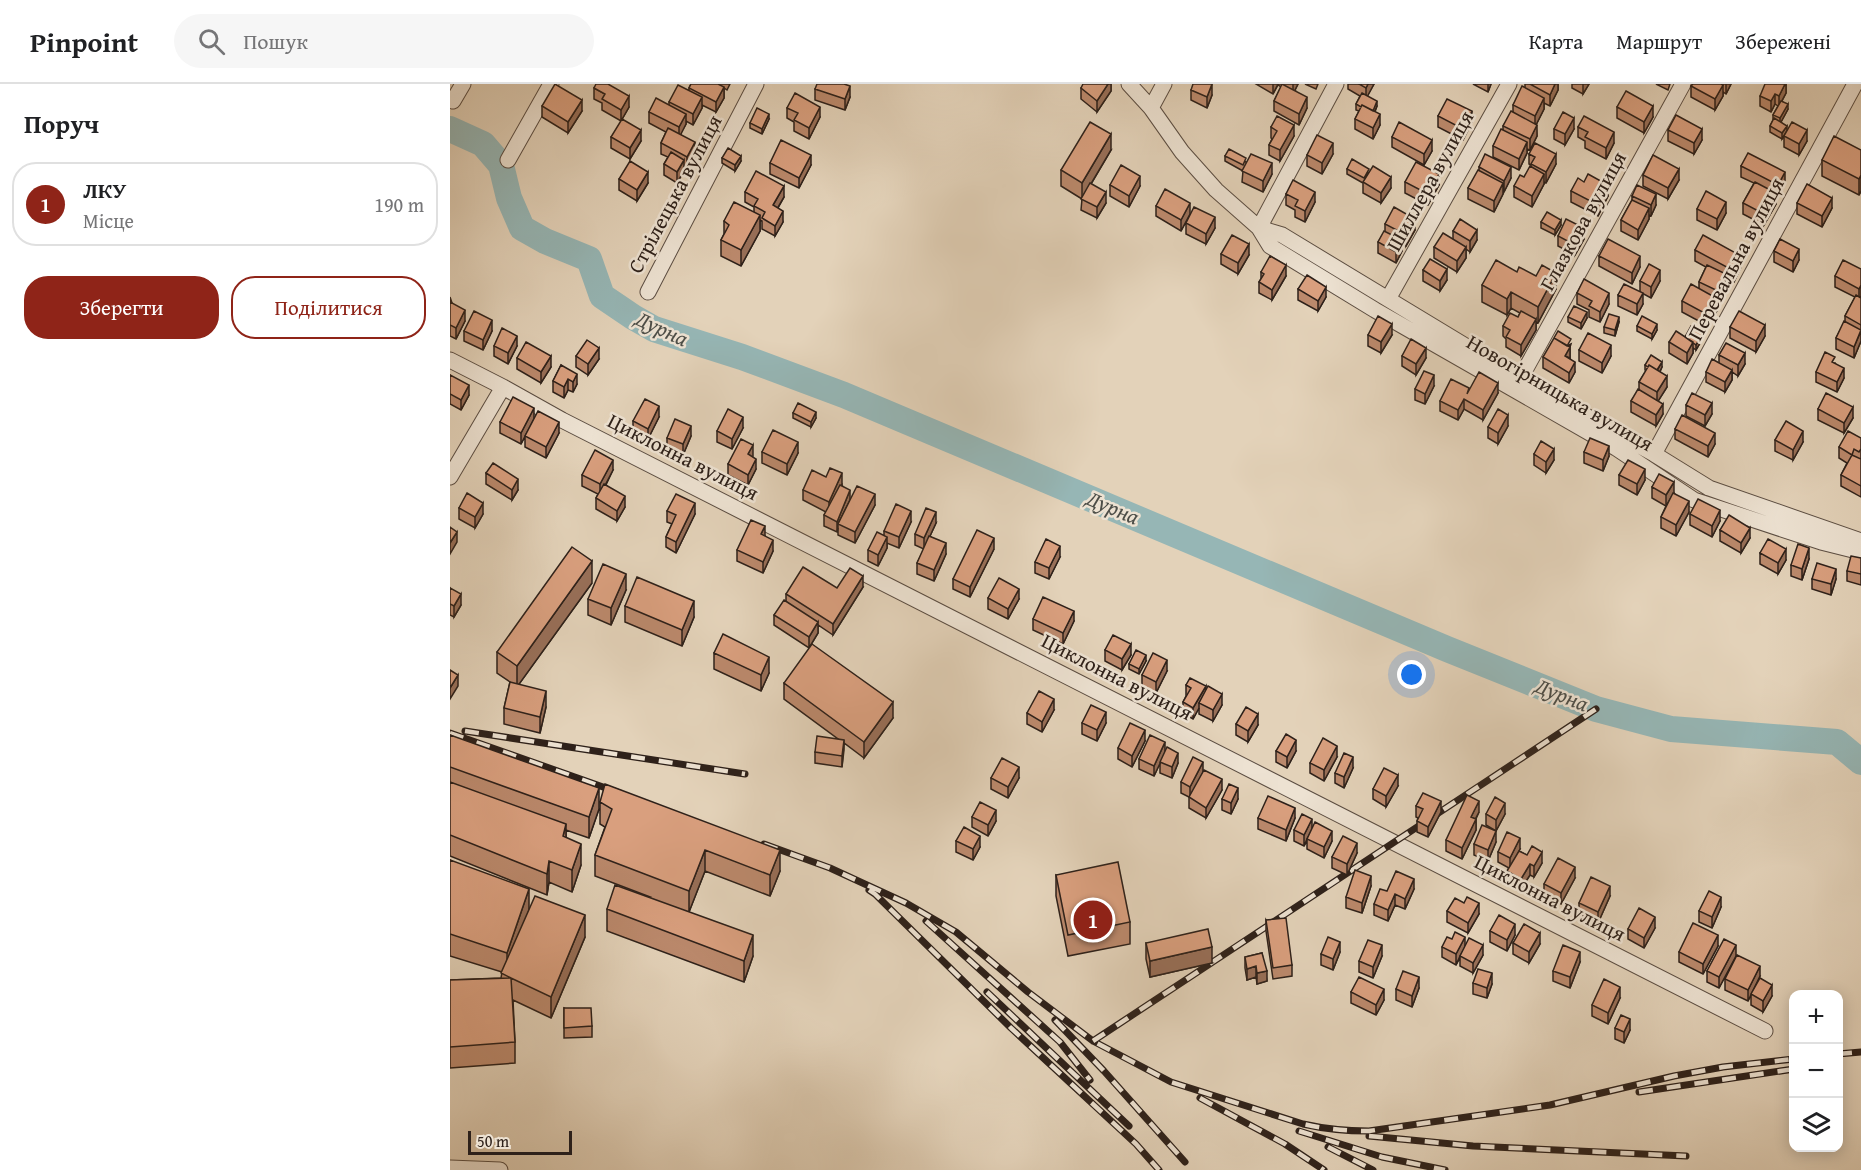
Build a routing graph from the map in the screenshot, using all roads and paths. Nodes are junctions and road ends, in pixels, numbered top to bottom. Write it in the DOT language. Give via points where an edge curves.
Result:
graph roads {
  1 [pos="464,84"];
  2 [pos="551,84"];
  3 [pos="756,84"];
  4 [pos="1129,84"];
  5 [pos="1164,84"];
  6 [pos="1336,84"];
  7 [pos="1509,84"];
  8 [pos="1683,84"];
  9 [pos="1848,86"];
  10 [pos="453,101"];
  11 [pos="1151,108"];
  12 [pos="508,160"];
  13 [pos="1259,228"];
  14 [pos="648,292"];
  15 [pos="1388,298"];
  16 [pos="450,360"];
  17 [pos="1520,379"];
  18 [pos="503,387"];
  19 [pos="1654,454"];
  20 [pos="450,477"];
  21 [pos="1861,540"];
  22 [pos="1861,552"];
  23 [pos="1765,1030"];
  24 [pos="450,1168"];
  25 [pos="500,1170"];
  1 -- 10 [label="street"];
  2 -- 12 [label="street"];
  3 -- 14 [label="street, Стрілецька вулиця"];
  4 -- 11 [label="street, Новогірницька вулиця"];
  5 -- 11 [label="street"];
  6 -- 13 [label="street"];
  7 -- 15 [label="street, Шиллера вулиця"];
  8 -- 17 [label="street, Глазкова вулиця"];
  9 -- 19 [label="street, Перевальна вулиця"];
  11 -- 13 [label="street, Новогірницька вулиця" via="1182,152 1216,190"];
  13 -- 15 [label="street, Новогірницька вулиця" via="1282,235"];
  13 -- 22 [label="street, Новогірницька вулиця" via="1270,246 1616,448 1694,500"];
  15 -- 17 [label="street, Новогірницька вулиця"];
  16 -- 18 [label="street, Циклонна вулиця"];
  17 -- 19 [label="street, Новогірницька вулиця"];
  18 -- 20 [label="street"];
  18 -- 23 [label="street, Циклонна вулиця"];
  19 -- 21 [label="street, Новогірницька вулиця" via="1709,488"];
  24 -- 25 [label="street"];
}
